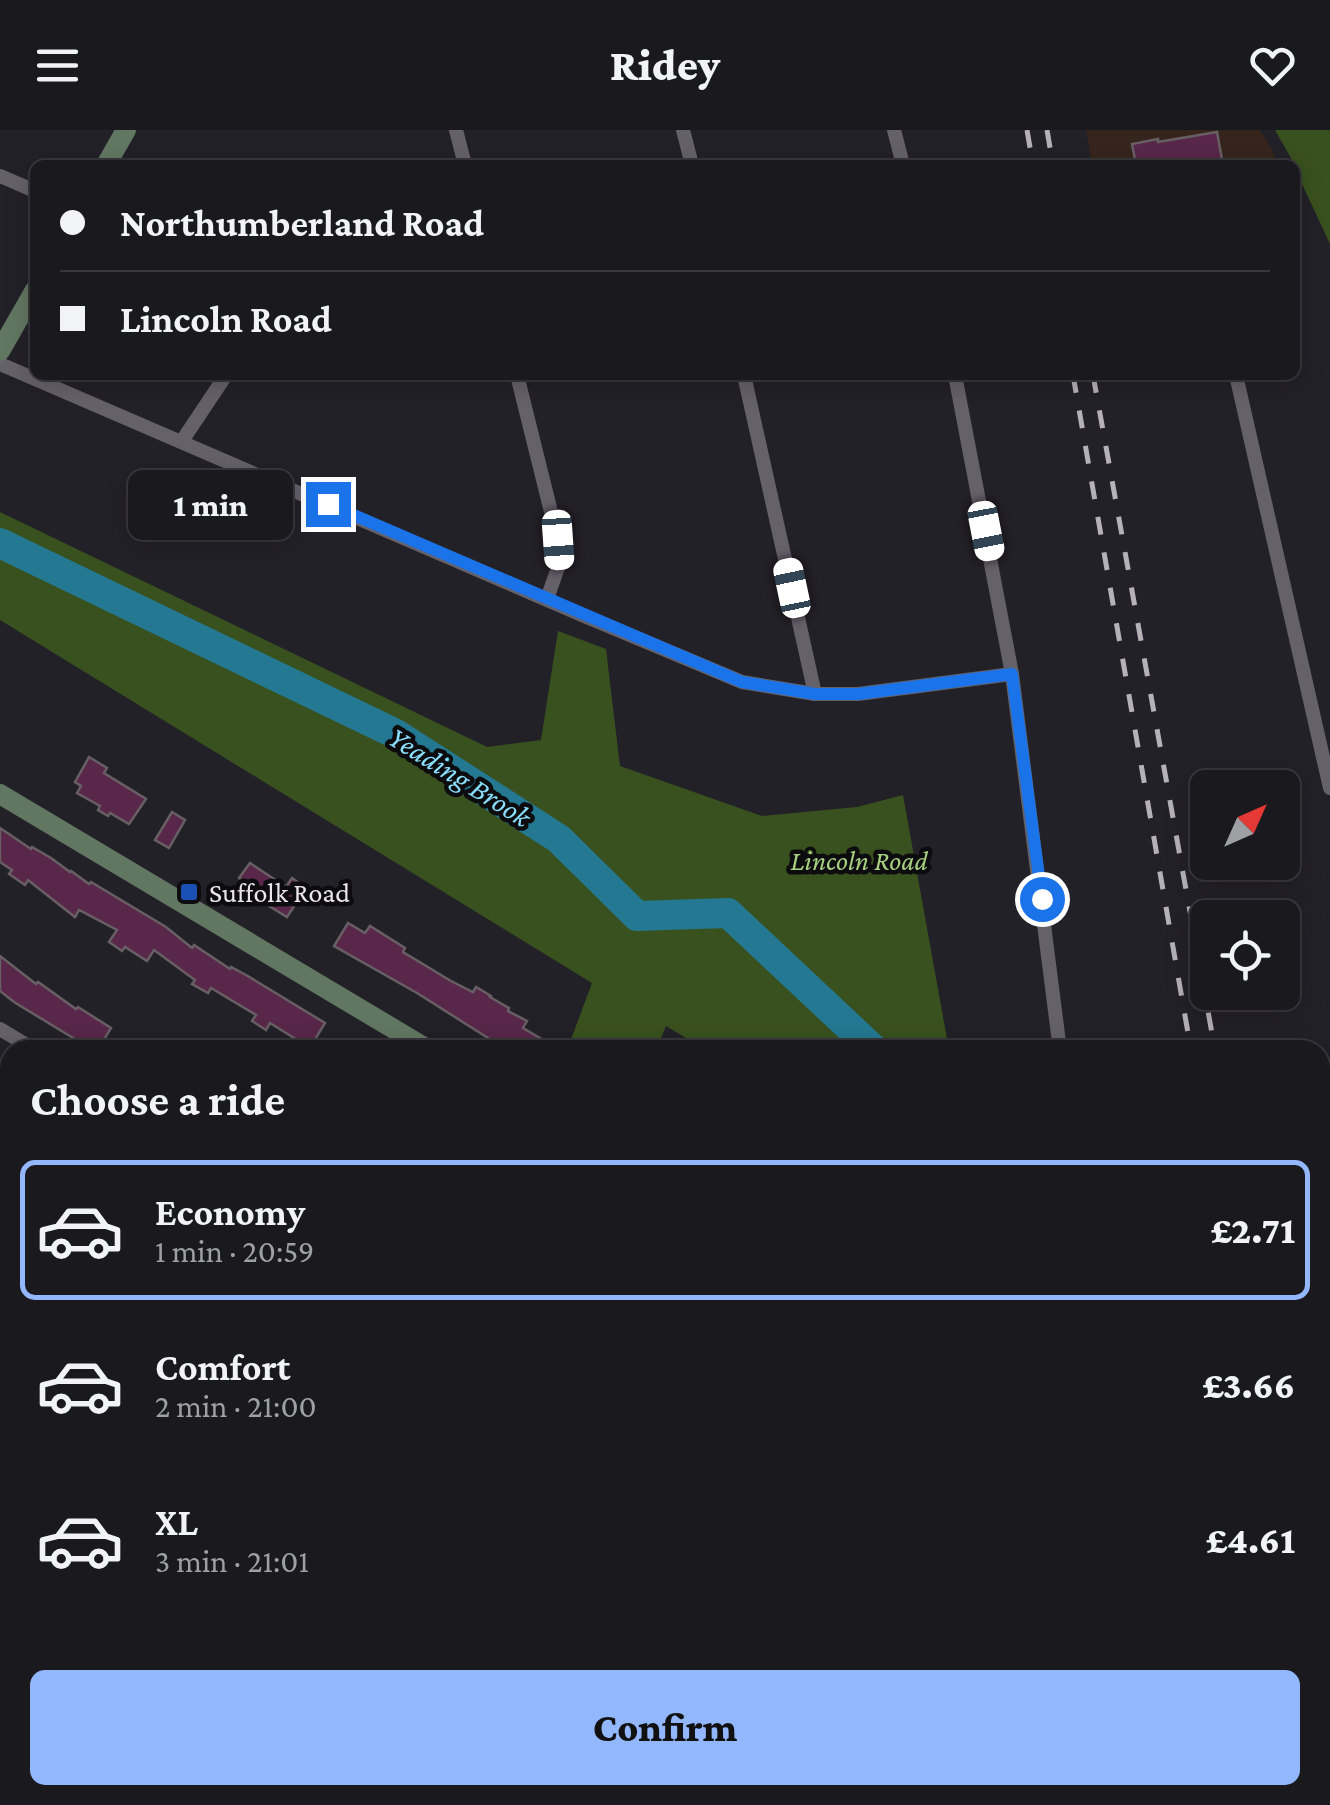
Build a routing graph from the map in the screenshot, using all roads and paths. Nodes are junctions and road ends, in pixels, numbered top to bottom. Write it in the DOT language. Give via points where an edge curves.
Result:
graph roads {
  1 [pos="126,130"];
  2 [pos="456,130"];
  3 [pos="683,130"];
  4 [pos="894,130"];
  5 [pos="109,160"];
  6 [pos="463,160"];
  7 [pos="691,160"];
  8 [pos="902,160"];
  9 [pos="0,176"];
  10 [pos="30,189"];
  11 [pos="30,299"];
  12 [pos="0,351"];
  13 [pos="0,364"];
  14 [pos="30,377"];
  15 [pos="38,380"];
  16 [pos="223,380"];
  17 [pos="518,380"];
  18 [pos="745,380"];
  19 [pos="957,380"];
  20 [pos="1237,380"];
  21 [pos="182,441"];
  22 [pos="547,599"];
  23 [pos="1012,674"];
  24 [pos="815,694"];
  25 [pos="1330,788"];
  26 [pos="0,794"];
  27 [pos="412,1040"];
  28 [pos="1059,1040"];
  1 -- 5 [label="street"];
  2 -- 6 [label="street"];
  3 -- 7 [label="street"];
  4 -- 8 [label="street"];
  9 -- 10 [label="street"];
  11 -- 12 [label="street"];
  13 -- 14 [label="street"];
  15 -- 21 [label="street"];
  16 -- 21 [label="street"];
  17 -- 22 [label="street" via="558,540 560,562"];
  18 -- 24 [label="street"];
  19 -- 23 [label="street"];
  20 -- 25 [label="street"];
  21 -- 22 [label="street"];
  22 -- 24 [label="street" via="742,682"];
  23 -- 24 [label="street"];
  23 -- 28 [label="street"];
  26 -- 27 [label="street"];
}
